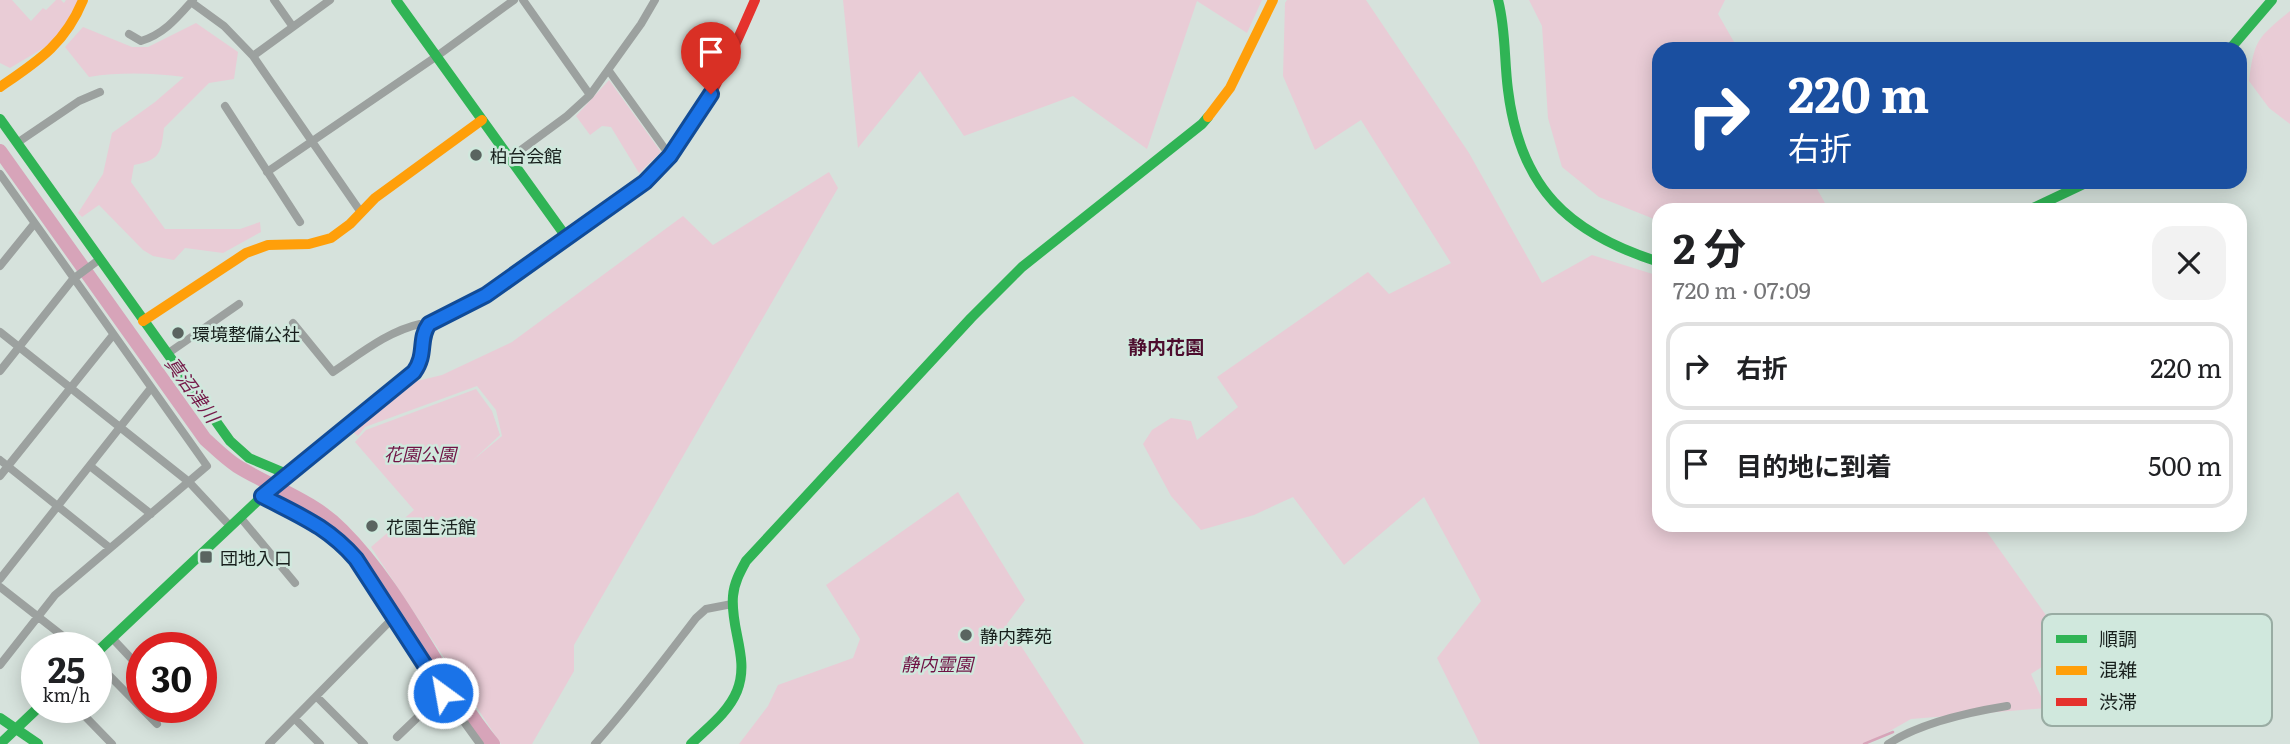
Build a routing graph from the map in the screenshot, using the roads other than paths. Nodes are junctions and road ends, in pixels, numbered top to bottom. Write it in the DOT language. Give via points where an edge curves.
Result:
graph roads {
  1 [pos="83,0"];
  2 [pos="274,0"];
  3 [pos="330,0"];
  4 [pos="396,0"];
  5 [pos="514,0"];
  6 [pos="523,0"];
  7 [pos="655,0"];
  8 [pos="755,0"];
  9 [pos="1273,0"];
  10 [pos="1498,0"];
  11 [pos="2272,0"];
  12 [pos="192,1"];
  13 [pos="293,27"];
  14 [pos="129,34"];
  15 [pos="2236,42"];
  16 [pos="253,56"];
  17 [pos="437,57"];
  18 [pos="609,71"];
  19 [pos="0,86"];
  20 [pos="100,92"];
  21 [pos="590,95"];
  22 [pos="225,106"];
  23 [pos="0,119"];
  24 [pos="482,120"];
  25 [pos="313,142"];
  26 [pos="17,143"];
  27 [pos="670,156"];
  28 [pos="510,158"];
  29 [pos="267,172"];
  30 [pos="0,174"];
  31 [pos="2073,189"];
  32 [pos="2044,203"];
  33 [pos="360,211"];
  34 [pos="300,222"];
  35 [pos="34,224"];
  36 [pos="567,238"];
  37 [pos="1652,260"];
  38 [pos="96,262"];
  39 [pos="0,266"];
  40 [pos="76,276"];
  41 [pos="239,304"];
  42 [pos="143,321"];
  43 [pos="293,323"];
  44 [pos="424,330"];
  45 [pos="0,332"];
  46 [pos="113,334"];
  47 [pos="19,347"];
  48 [pos="167,354"];
  49 [pos="0,371"];
  50 [pos="70,388"];
  51 [pos="151,388"];
  52 [pos="120,427"];
  53 [pos="4,463"];
  54 [pos="90,466"];
  55 [pos="0,476"];
  56 [pos="284,477"];
  57 [pos="189,482"];
  58 [pos="265,494"];
  59 [pos="58,506"];
  60 [pos="151,514"];
  61 [pos="240,517"];
  62 [pos="230,526"];
  63 [pos="110,548"];
  64 [pos="0,579"];
  65 [pos="295,583"];
  66 [pos="0,587"];
  67 [pos="732,604"];
  68 [pos="38,616"];
  69 [pos="394,617"];
  70 [pos="58,632"];
  71 [pos="112,638"];
  72 [pos="126,653"];
  73 [pos="0,665"];
  74 [pos="112,678"];
  75 [pos="443,693"];
  76 [pos="317,697"];
  77 [pos="2007,706"];
  78 [pos="0,718"];
  79 [pos="295,719"];
  80 [pos="22,723"];
  81 [pos="92,723"];
  82 [pos="157,724"];
  83 [pos="16,729"];
  84 [pos="397,737"];
  85 [pos="0,744"];
  86 [pos="38,744"];
  87 [pos="112,744"];
  88 [pos="270,744"];
  89 [pos="320,744"];
  90 [pos="364,744"];
  91 [pos="480,744"];
  92 [pos="594,744"];
  93 [pos="691,744"];
  94 [pos="1888,744"];
  1 -- 19 [label="street" via="59,44"];
  2 -- 13 [label="street"];
  3 -- 13 [label="street"];
  4 -- 17 [label="street"];
  5 -- 17 [label="street"];
  6 -- 21 [label="street"];
  7 -- 18 [label="street"];
  8 -- 27 [label="street" via="719,80"];
  9 -- 67 [label="street" via="1230,88 1202,124 1022,267 971,317 746,561 736,576"];
  10 -- 37 [label="street" via="1511,115 1538,183 1562,212 1597,239"];
  11 -- 15 [label="street"];
  12 -- 14 [label="street" via="152,37 141,41"];
  12 -- 16 [label="street" via="225,26"];
  13 -- 16 [label="street"];
  16 -- 25 [label="street"];
  17 -- 24 [label="street"];
  17 -- 25 [label="street"];
  18 -- 21 [label="street"];
  18 -- 27 [label="street"];
  20 -- 26 [label="street"];
  21 -- 28 [label="street"];
  22 -- 29 [label="street"];
  23 -- 26 [label="street"];
  24 -- 28 [label="street"];
  24 -- 33 [label="street"];
  25 -- 29 [label="street"];
  25 -- 33 [label="street"];
  26 -- 38 [label="street"];
  27 -- 36 [label="street" via="645,182"];
  28 -- 36 [label="street"];
  29 -- 34 [label="street"];
  30 -- 35 [label="street"];
  31 -- 32 [label="street"];
  33 -- 42 [label="street" via="331,238 309,244 268,245 246,253"];
  35 -- 39 [label="street"];
  35 -- 40 [label="street"];
  36 -- 44 [label="street" via="486,295"];
  38 -- 40 [label="street"];
  38 -- 42 [label="street"];
  40 -- 46 [label="street"];
  40 -- 47 [label="street"];
  41 -- 48 [label="street"];
  42 -- 48 [label="street"];
  43 -- 44 [label="street" via="332,372 405,328 420,324"];
  44 -- 56 [label="street" via="422,356 414,372"];
  45 -- 47 [label="street"];
  46 -- 50 [label="street"];
  46 -- 51 [label="street"];
  47 -- 49 [label="street"];
  47 -- 50 [label="street"];
  48 -- 56 [label="street" via="230,441 249,458"];
  50 -- 52 [label="street"];
  50 -- 53 [label="street"];
  51 -- 52 [label="street"];
  51 -- 57 [label="street" via="207,466"];
  52 -- 54 [label="street"];
  52 -- 57 [label="street"];
  53 -- 55 [label="street"];
  53 -- 59 [label="street"];
  54 -- 59 [label="street"];
  54 -- 60 [label="street"];
  56 -- 58 [label="street"];
  57 -- 60 [label="street"];
  57 -- 62 [label="street"];
  58 -- 61 [label="street"];
  58 -- 69 [label="street" via="341,542"];
  59 -- 63 [label="street"];
  59 -- 64 [label="street"];
  60 -- 63 [label="street"];
  61 -- 62 [label="street"];
  61 -- 65 [label="street"];
  62 -- 71 [label="street"];
  63 -- 68 [label="street" via="55,595"];
  66 -- 68 [label="street"];
  67 -- 92 [label="street" via="706,609 696,618 631,704"];
  67 -- 93 [label="street" via="742,660 741,682 730,704"];
  68 -- 70 [label="street"];
  68 -- 73 [label="street"];
  69 -- 75 [label="street"];
  69 -- 76 [label="street"];
  71 -- 72 [label="street"];
  74 -- 82 [label="street"];
  75 -- 84 [label="street"];
  75 -- 91 [label="street"];
  76 -- 79 [label="street"];
  76 -- 90 [label="street"];
  77 -- 94 [label="street" via="1972,712"];
  78 -- 83 [label="street"];
  79 -- 88 [label="street"];
  79 -- 89 [label="street"];
  80 -- 83 [label="street"];
  81 -- 87 [label="street"];
  83 -- 85 [label="street"];
  83 -- 86 [label="street"];
}
